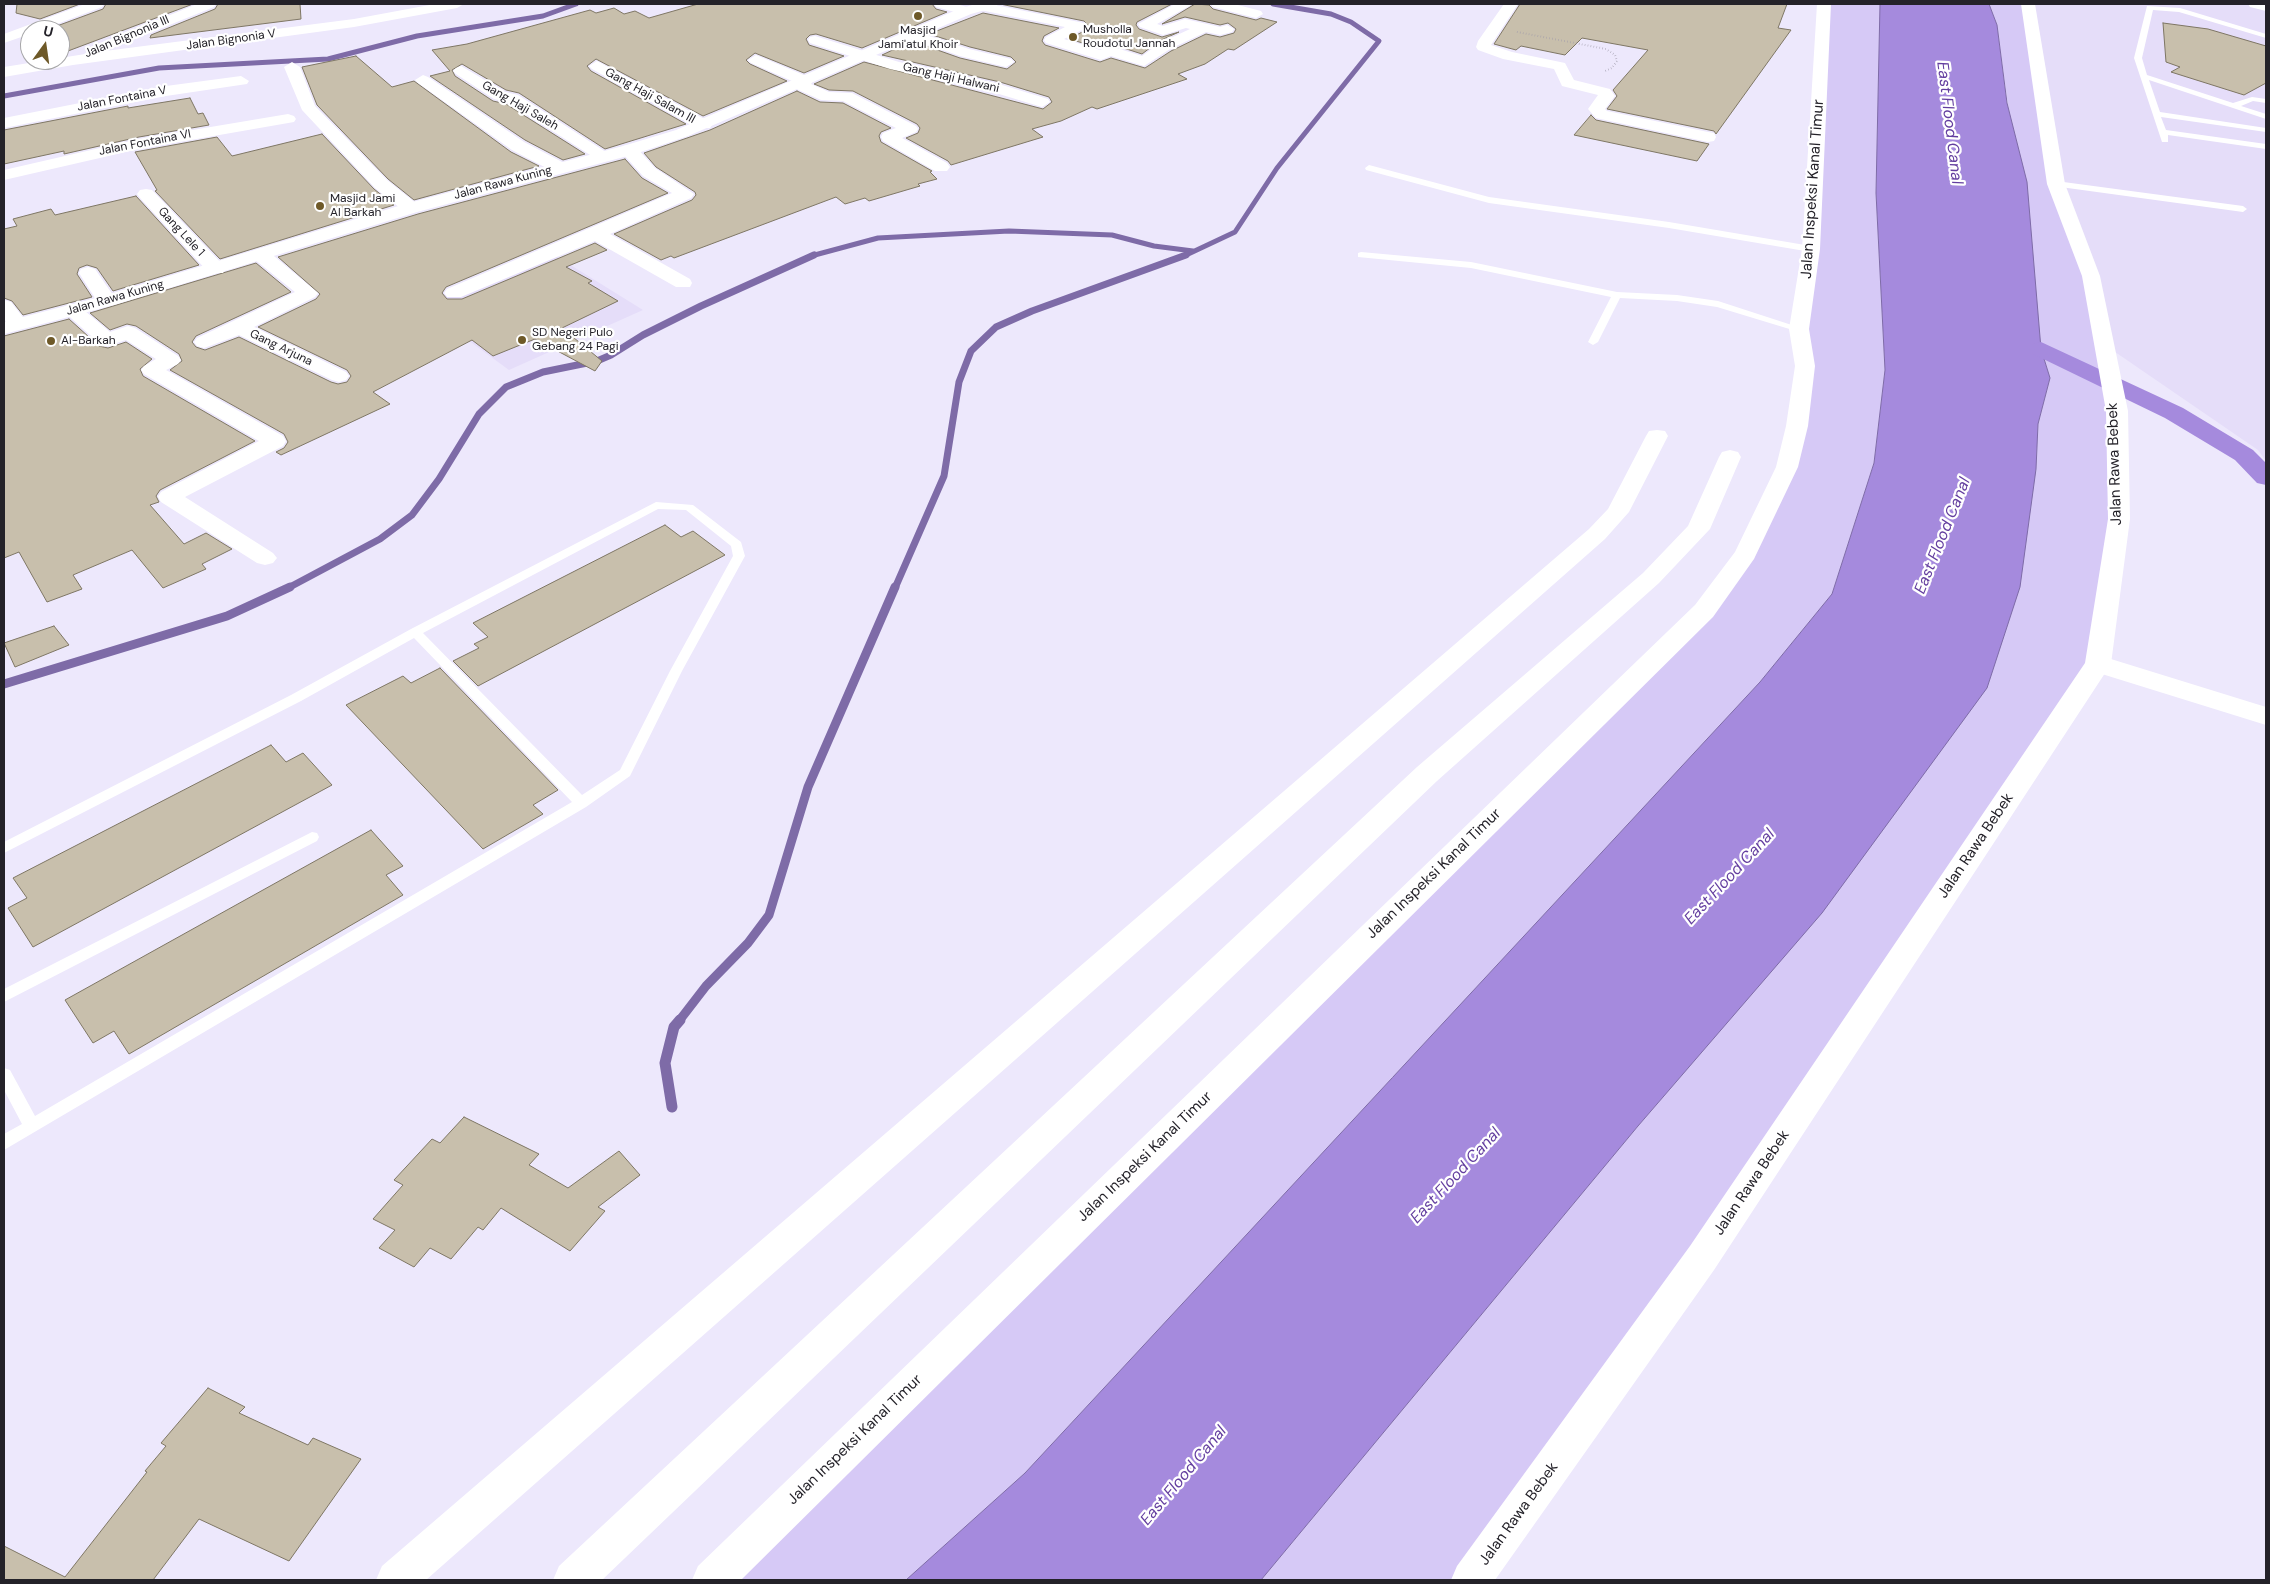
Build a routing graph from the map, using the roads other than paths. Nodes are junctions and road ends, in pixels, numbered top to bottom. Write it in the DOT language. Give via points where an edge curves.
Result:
graph roads {
  1 [pos="97,4"];
  2 [pos="209,4"];
  3 [pos="457,4"];
  4 [pos="941,4"];
  5 [pos="1186,4"];
  6 [pos="1218,4"];
  7 [pos="1511,4"];
  8 [pos="1824,4"];
  9 [pos="2028,4"];
  10 [pos="2255,4"];
  11 [pos="979,7"];
  12 [pos="2266,7"];
  13 [pos="2148,10"];
  14 [pos="1256,14"];
  15 [pos="2176,18"];
  16 [pos="1205,27"];
  17 [pos="1227,29"];
  18 [pos="912,34"];
  19 [pos="2266,36"];
  20 [pos="4,39"];
  21 [pos="815,40"];
  22 [pos="861,56"];
  23 [pos="73,60"];
  24 [pos="756,60"];
  25 [pos="1006,62"];
  26 [pos="597,66"];
  27 [pos="292,67"];
  28 [pos="461,71"];
  29 [pos="4,72"];
  30 [pos="2144,76"];
  31 [pos="423,80"];
  32 [pos="241,81"];
  33 [pos="802,82"];
  34 [pos="2265,99"];
  35 [pos="1042,102"];
  36 [pos="2232,106"];
  37 [pos="2157,114"];
  38 [pos="2266,117"];
  39 [pos="288,119"];
  40 [pos="4,123"];
  41 [pos="704,125"];
  42 [pos="2266,130"];
  43 [pos="1708,137"];
  44 [pos="2266,147"];
  45 [pos="629,150"];
  46 [pos="604,156"];
  47 [pos="941,167"];
  48 [pos="560,168"];
  49 [pos="1369,168"];
  50 [pos="4,175"];
  51 [pos="2056,184"];
  52 [pos="146,194"];
  53 [pos="412,208"];
  54 [pos="2243,209"];
  55 [pos="596,234"];
  56 [pos="1811,249"];
  57 [pos="1361,254"];
  58 [pos="261,255"];
  59 [pos="216,269"];
  60 [pos="88,273"];
  61 [pos="683,283"];
  62 [pos="454,293"];
  63 [pos="1617,295"];
  64 [pos="107,301"];
  65 [pos="4,306"];
  66 [pos="72,310"];
  67 [pos="11,326"];
  68 [pos="240,327"];
  69 [pos="1799,329"];
  70 [pos="204,342"];
  71 [pos="1592,342"];
  72 [pos="339,376"];
  73 [pos="1657,436"];
  74 [pos="1730,457"];
  75 [pos="265,558"];
  76 [pos="414,632"];
  77 [pos="2098,664"];
  78 [pos="2266,716"];
  79 [pos="581,803"];
  80 [pos="312,837"];
  81 [pos="4,848"];
  82 [pos="4,996"];
  83 [pos="4,1075"];
  84 [pos="32,1126"];
  85 [pos="4,1143"];
  86 [pos="396,1580"];
  87 [pos="573,1580"];
  88 [pos="712,1580"];
  89 [pos="1471,1580"];
  1 -- 20 [label="main road"];
  2 -- 23 [label="main road, Jalan Bignonia III"];
  3 -- 23 [label="main road, Jalan Bignonia V" via="354,23"];
  4 -- 11 [label="main road"];
  5 -- 16 [label="main road" via="1145,24 1163,31 1185,23"];
  6 -- 14 [label="main road"];
  7 -- 43 [label="main road" via="1484,40 1483,47 1508,56 1560,66 1568,83 1604,92 1607,96 1596,110 1602,114"];
  8 -- 56 [label="main road, Jalan Inspeksi Kanal Timur"];
  9 -- 51 [label="main road, Jalan Rawa Bebek"];
  10 -- 12 [label="main road"];
  11 -- 16 [label="main road" via="1079,26 1051,40 1101,55 1110,51 1144,61 1165,46"];
  11 -- 18 [label="main road, Jalan Rawa Kuning"];
  13 -- 15 [label="lane"];
  13 -- 19 [label="lane" via="2154,6 2174,8"];
  13 -- 30 [label="lane" via="2138,58"];
  16 -- 17 [label="main road" via="1220,31"];
  18 -- 22 [label="main road, Jalan Rawa Kuning"];
  18 -- 25 [label="main road" via="965,53"];
  21 -- 22 [label="main road, Gang Haji Halwani"];
  22 -- 33 [label="main road, Jalan Rawa Kuning"];
  22 -- 35 [label="main road, Gang Haji Halwani"];
  23 -- 29 [label="main road, Jalan Bignonia V"];
  24 -- 33 [label="main road"];
  26 -- 41 [label="main road, Gang Haji Salam III"];
  27 -- 53 [label="main road" via="308,107 318,119 381,184"];
  28 -- 46 [label="main road, Gang Haji Saleh" via="500,96 512,98"];
  30 -- 36 [label="lane"];
  30 -- 37 [label="lane"];
  31 -- 48 [label="main road" via="518,146"];
  32 -- 40 [label="main road, Jalan Fontaina V" via="166,91"];
  33 -- 41 [label="main road, Jalan Rawa Kuning"];
  33 -- 47 [label="main road" via="827,97 845,96 858,101 910,129 890,137"];
  34 -- 36 [label="lane"];
  36 -- 38 [label="lane"];
  37 -- 42 [label="lane"];
  37 -- 44 [label="lane" via="2163,136"];
  39 -- 50 [label="main road, Jalan Fontaina VI" via="139,144"];
  41 -- 45 [label="main road, Jalan Rawa Kuning"];
  45 -- 46 [label="main road, Jalan Rawa Kuning"];
  45 -- 55 [label="main road" via="649,172 686,193"];
  46 -- 48 [label="main road, Jalan Rawa Kuning"];
  48 -- 53 [label="main road, Jalan Rawa Kuning"];
  49 -- 56 [label="lane" via="1489,200"];
  51 -- 54 [label="lane"];
  51 -- 77 [label="main road, Jalan Rawa Bebek" via="2091,276 2117,411 2119,519"];
  52 -- 59 [label="main road, Gang Lele 1"];
  53 -- 58 [label="main road, Jalan Rawa Kuning"];
  55 -- 61 [label="main road"];
  55 -- 62 [label="main road"];
  56 -- 69 [label="main road, Jalan Inspeksi Kanal Timur"];
  57 -- 63 [label="lane" via="1471,265"];
  58 -- 59 [label="main road, Jalan Rawa Kuning"];
  58 -- 68 [label="main road, Gang Arjuna" via="308,293"];
  59 -- 64 [label="main road, Jalan Rawa Kuning"];
  60 -- 64 [label="main road"];
  63 -- 69 [label="lane" via="1718,304"];
  63 -- 71 [label="lane"];
  64 -- 66 [label="main road, Jalan Rawa Kuning"];
  65 -- 67 [label="main road"];
  66 -- 67 [label="main road, Jalan Rawa Kuning"];
  66 -- 75 [label="main road" via="107,340 128,332 171,360 152,370 275,441 169,497"];
  68 -- 70 [label="main road"];
  68 -- 72 [label="main road, Gang Arjuna"];
  69 -- 88 [label="main road, Jalan Inspeksi Kanal Timur" via="1805,366 1797,426 1787,467 1746,554 1704,611"];
  73 -- 86 [label="main road" via="1618,512 1597,534"];
  74 -- 87 [label="main road" via="1698,529 1650,578 1427,774"];
  76 -- 79 [label="lane"];
  76 -- 79 [label="lane" via="656,505 689,507 737,545 739,556 624,774"];
  76 -- 81 [label="lane" via="296,698"];
  77 -- 78 [label="main road"];
  77 -- 89 [label="main road, Jalan Rawa Bebek" via="1702,1258"];
  79 -- 84 [label="lane"];
  80 -- 82 [label="lane"];
  83 -- 84 [label="lane"];
  84 -- 85 [label="lane"];
}
